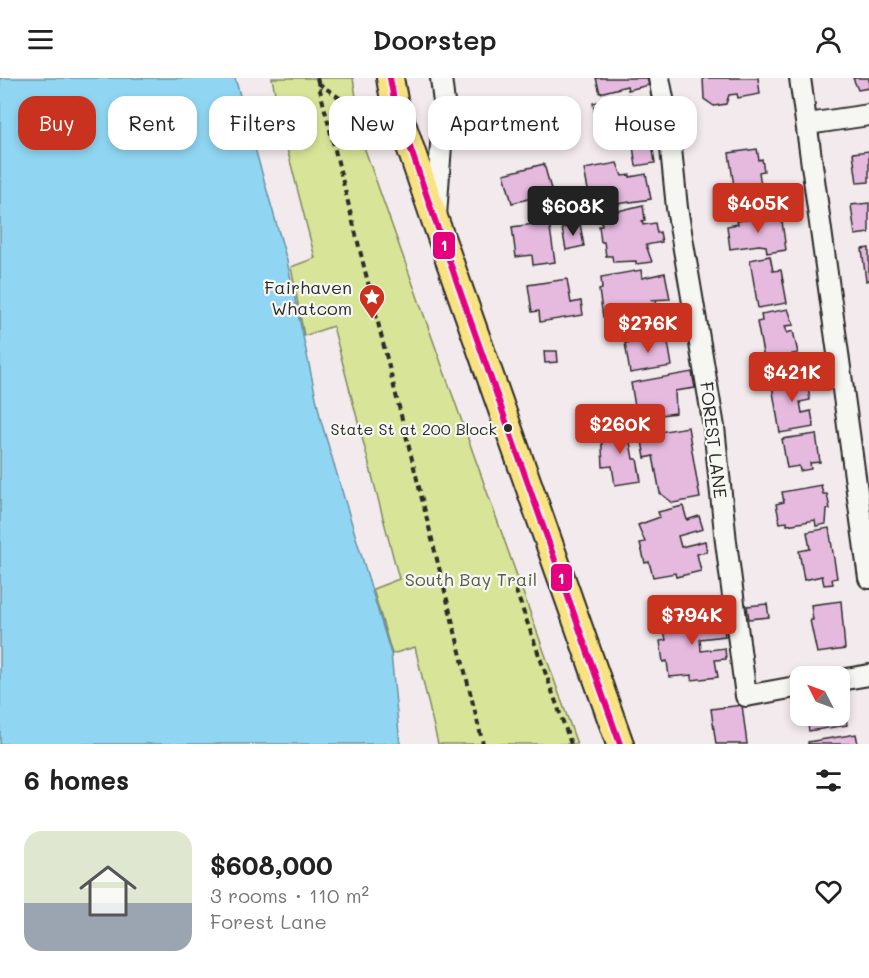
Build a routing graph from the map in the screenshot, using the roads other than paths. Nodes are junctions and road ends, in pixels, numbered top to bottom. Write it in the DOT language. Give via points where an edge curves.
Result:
graph roads {
  1 [pos="390,78"];
  2 [pos="441,78"];
  3 [pos="659,78"];
  4 [pos="800,78"];
  5 [pos="869,115"];
  6 [pos="808,124"];
  7 [pos="436,223"];
  8 [pos="869,578"];
  9 [pos="869,675"];
  10 [pos="850,678"];
  11 [pos="790,688"];
  12 [pos="620,744"];
  1 -- 7 [label="main road"];
  2 -- 7 [label="street" via="444,103"];
  3 -- 11 [label="street, FOREST LANE" via="714,427 746,696"];
  4 -- 6 [label="street"];
  5 -- 6 [label="street"];
  6 -- 8 [label="street"];
  7 -- 12 [label="main road"];
  9 -- 10 [label="street"];
}
